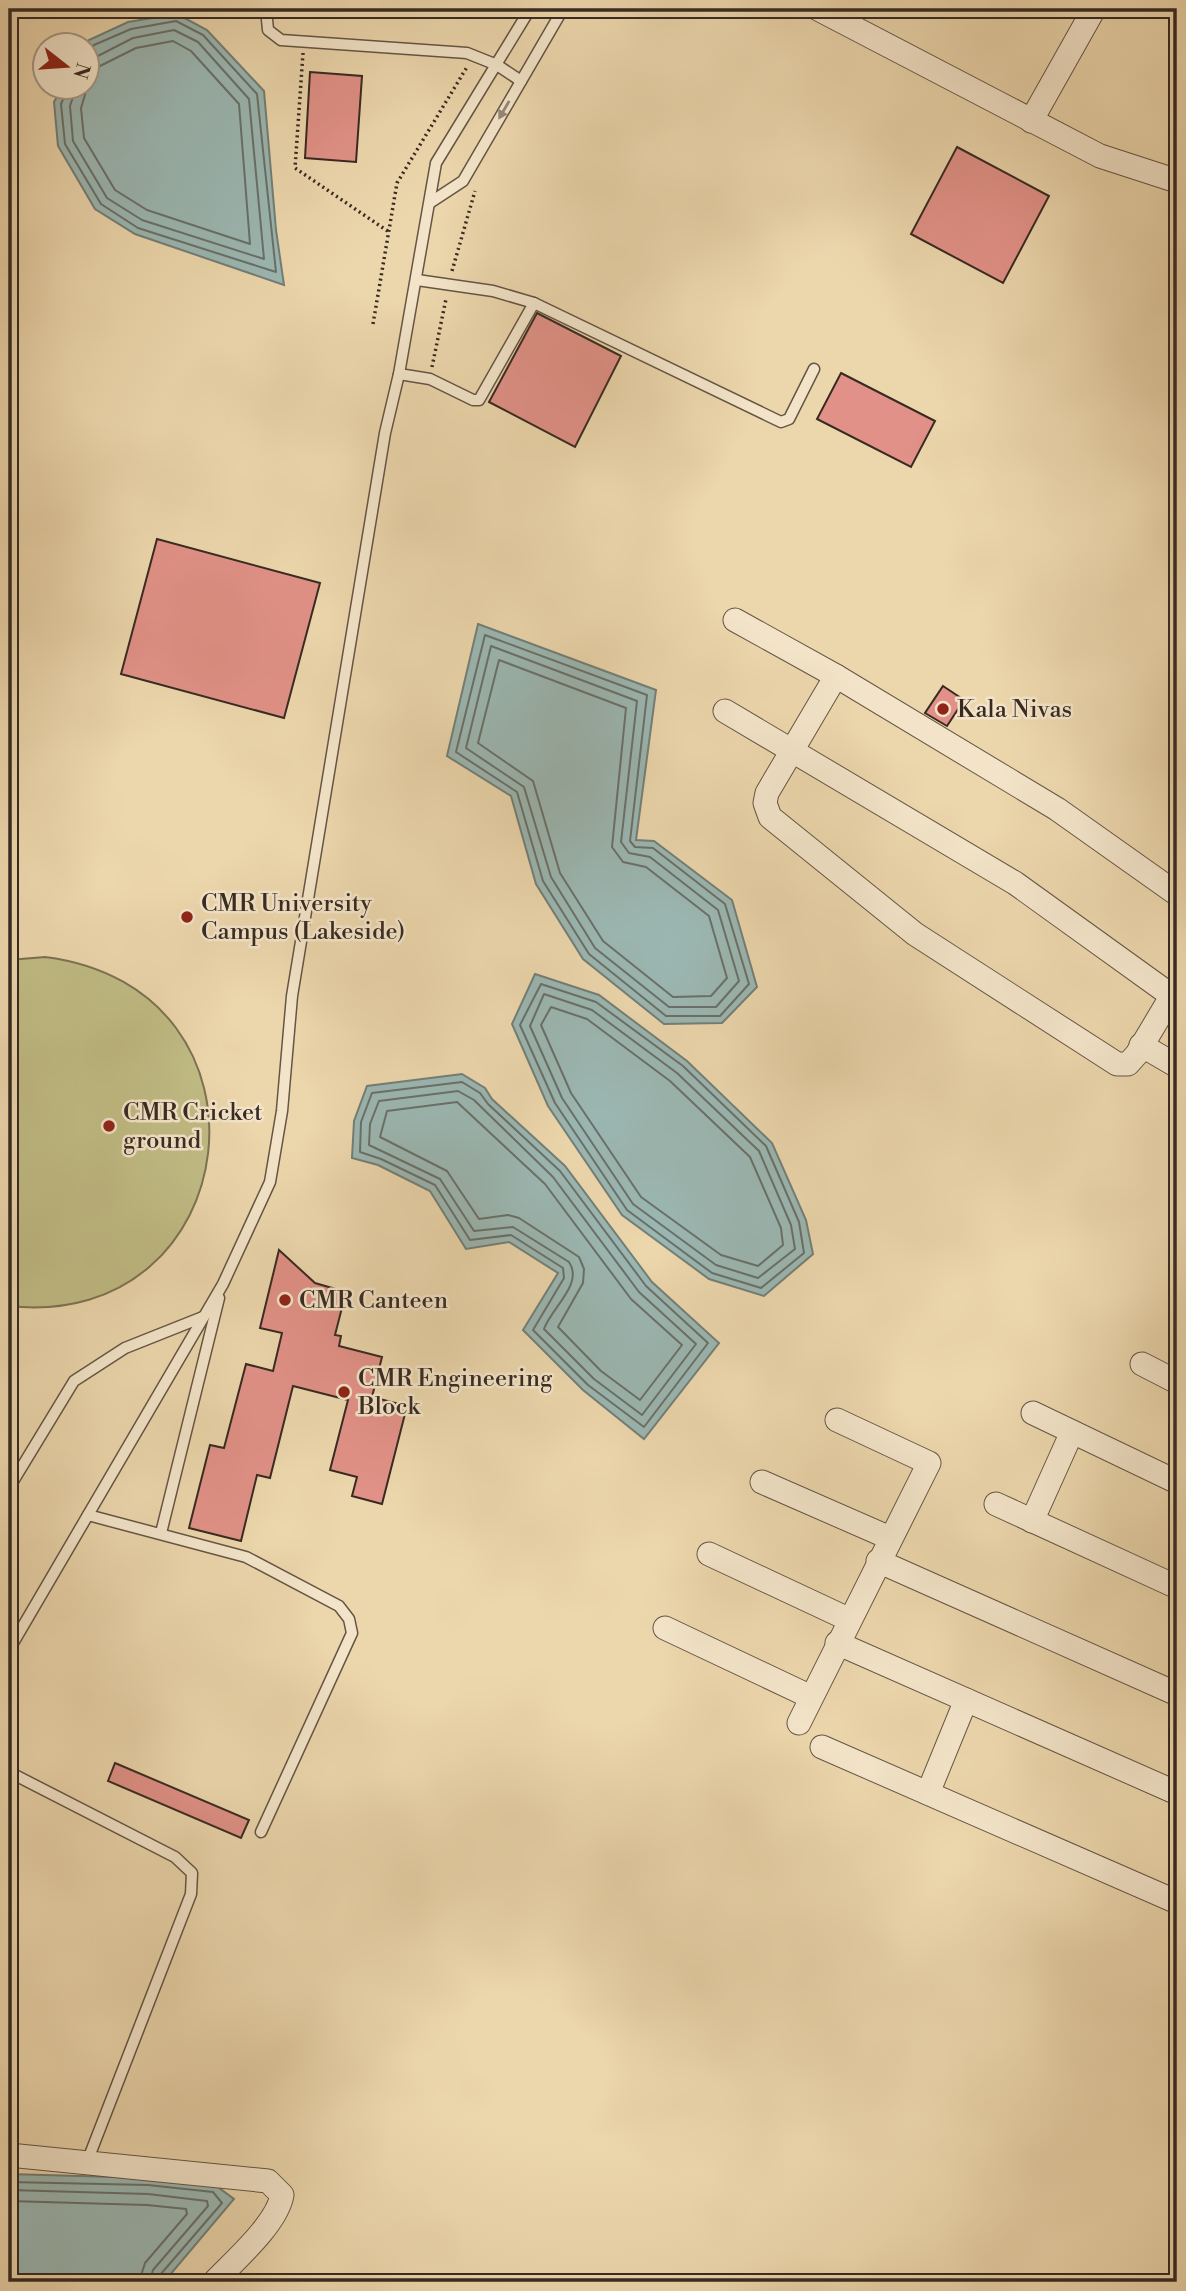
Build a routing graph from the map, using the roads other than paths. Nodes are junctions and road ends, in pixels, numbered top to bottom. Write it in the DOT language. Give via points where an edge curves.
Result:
graph roads {
  1 [pos="266,9"];
  2 [pos="530,9"];
  3 [pos="563,9"];
  4 [pos="818,9"];
  5 [pos="1094,9"];
  6 [pos="497,65"];
  7 [pos="521,81"];
  8 [pos="1031,121"];
  9 [pos="1177,181"];
  10 [pos="431,202"];
  11 [pos="416,280"];
  12 [pos="534,303"];
  13 [pos="814,369"];
  14 [pos="399,374"];
  15 [pos="735,620"];
  16 [pos="836,676"];
  17 [pos="725,711"];
  18 [pos="793,750"];
  19 [pos="1177,894"];
  20 [pos="1174,991"];
  21 [pos="1141,1045"];
  22 [pos="1177,1066"];
  23 [pos="223,1284"];
  24 [pos="203,1317"];
  25 [pos="1142,1364"];
  26 [pos="1177,1382"];
  27 [pos="1033,1413"];
  28 [pos="837,1420"];
  29 [pos="1072,1432"];
  30 [pos="762,1482"];
  31 [pos="1177,1482"];
  32 [pos="9,1488"];
  33 [pos="996,1504"];
  34 [pos="88,1515"];
  35 [pos="1032,1521"];
  36 [pos="160,1533"];
  37 [pos="890,1538"];
  38 [pos="709,1554"];
  39 [pos="878,1561"];
  40 [pos="1177,1587"];
  41 [pos="848,1619"];
  42 [pos="665,1628"];
  43 [pos="837,1643"];
  44 [pos="9,1650"];
  45 [pos="1177,1694"];
  46 [pos="811,1697"];
  47 [pos="966,1700"];
  48 [pos="799,1723"];
  49 [pos="822,1747"];
  50 [pos="9,1772"];
  51 [pos="928,1793"];
  52 [pos="1177,1793"];
  53 [pos="261,1832"];
  54 [pos="1177,1902"];
  55 [pos="9,2155"];
  56 [pos="87,2162"];
  57 [pos="214,2282"];
  1 -- 6 [label="lane" via="266,23 274,36 289,42 473,56"];
  2 -- 6 [label="lane"];
  3 -- 7 [label="lane"];
  4 -- 8 [label="street"];
  5 -- 8 [label="street"];
  6 -- 7 [label="lane"];
  6 -- 10 [label="lane" via="436,163"];
  7 -- 10 [label="lane, one-way" via="463,181"];
  8 -- 9 [label="street" via="1100,156"];
  10 -- 11 [label="lane"];
  11 -- 12 [label="lane" via="493,291"];
  11 -- 14 [label="lane"];
  12 -- 13 [label="lane" via="781,422 789,419"];
  12 -- 14 [label="lane" via="479,400 430,379"];
  14 -- 23 [label="lane" via="385,433 292,996 276,1155 264,1199"];
  15 -- 16 [label="street"];
  16 -- 18 [label="street"];
  16 -- 19 [label="street" via="1057,809"];
  17 -- 18 [label="street"];
  18 -- 20 [label="street" via="1015,883"];
  18 -- 21 [label="street" via="767,793 769,817 915,934 1117,1065 1128,1064"];
  20 -- 21 [label="street"];
  21 -- 22 [label="street"];
  23 -- 24 [label="lane"];
  23 -- 36 [label="lane"];
  24 -- 32 [label="lane" via="125,1348 74,1381"];
  24 -- 34 [label="lane"];
  25 -- 26 [label="street"];
  27 -- 29 [label="street"];
  28 -- 37 [label="street" via="929,1463"];
  29 -- 31 [label="street"];
  29 -- 35 [label="street"];
  30 -- 37 [label="street"];
  33 -- 35 [label="street"];
  34 -- 36 [label="lane"];
  34 -- 44 [label="lane"];
  35 -- 40 [label="street"];
  36 -- 53 [label="lane" via="246,1557 327,1598 349,1619 352,1633"];
  37 -- 39 [label="street"];
  38 -- 41 [label="street"];
  39 -- 41 [label="street"];
  39 -- 45 [label="street"];
  41 -- 43 [label="street"];
  42 -- 46 [label="street"];
  43 -- 46 [label="street"];
  43 -- 47 [label="street"];
  46 -- 48 [label="street"];
  47 -- 51 [label="street"];
  47 -- 52 [label="street"];
  49 -- 51 [label="street"];
  50 -- 56 [label="lane" via="175,1857 192,1873 194,1883 187,1905"];
  51 -- 54 [label="street"];
  55 -- 56 [label="street"];
  56 -- 57 [label="street" via="254,2178 278,2189 282,2195 272,2218"];
}
